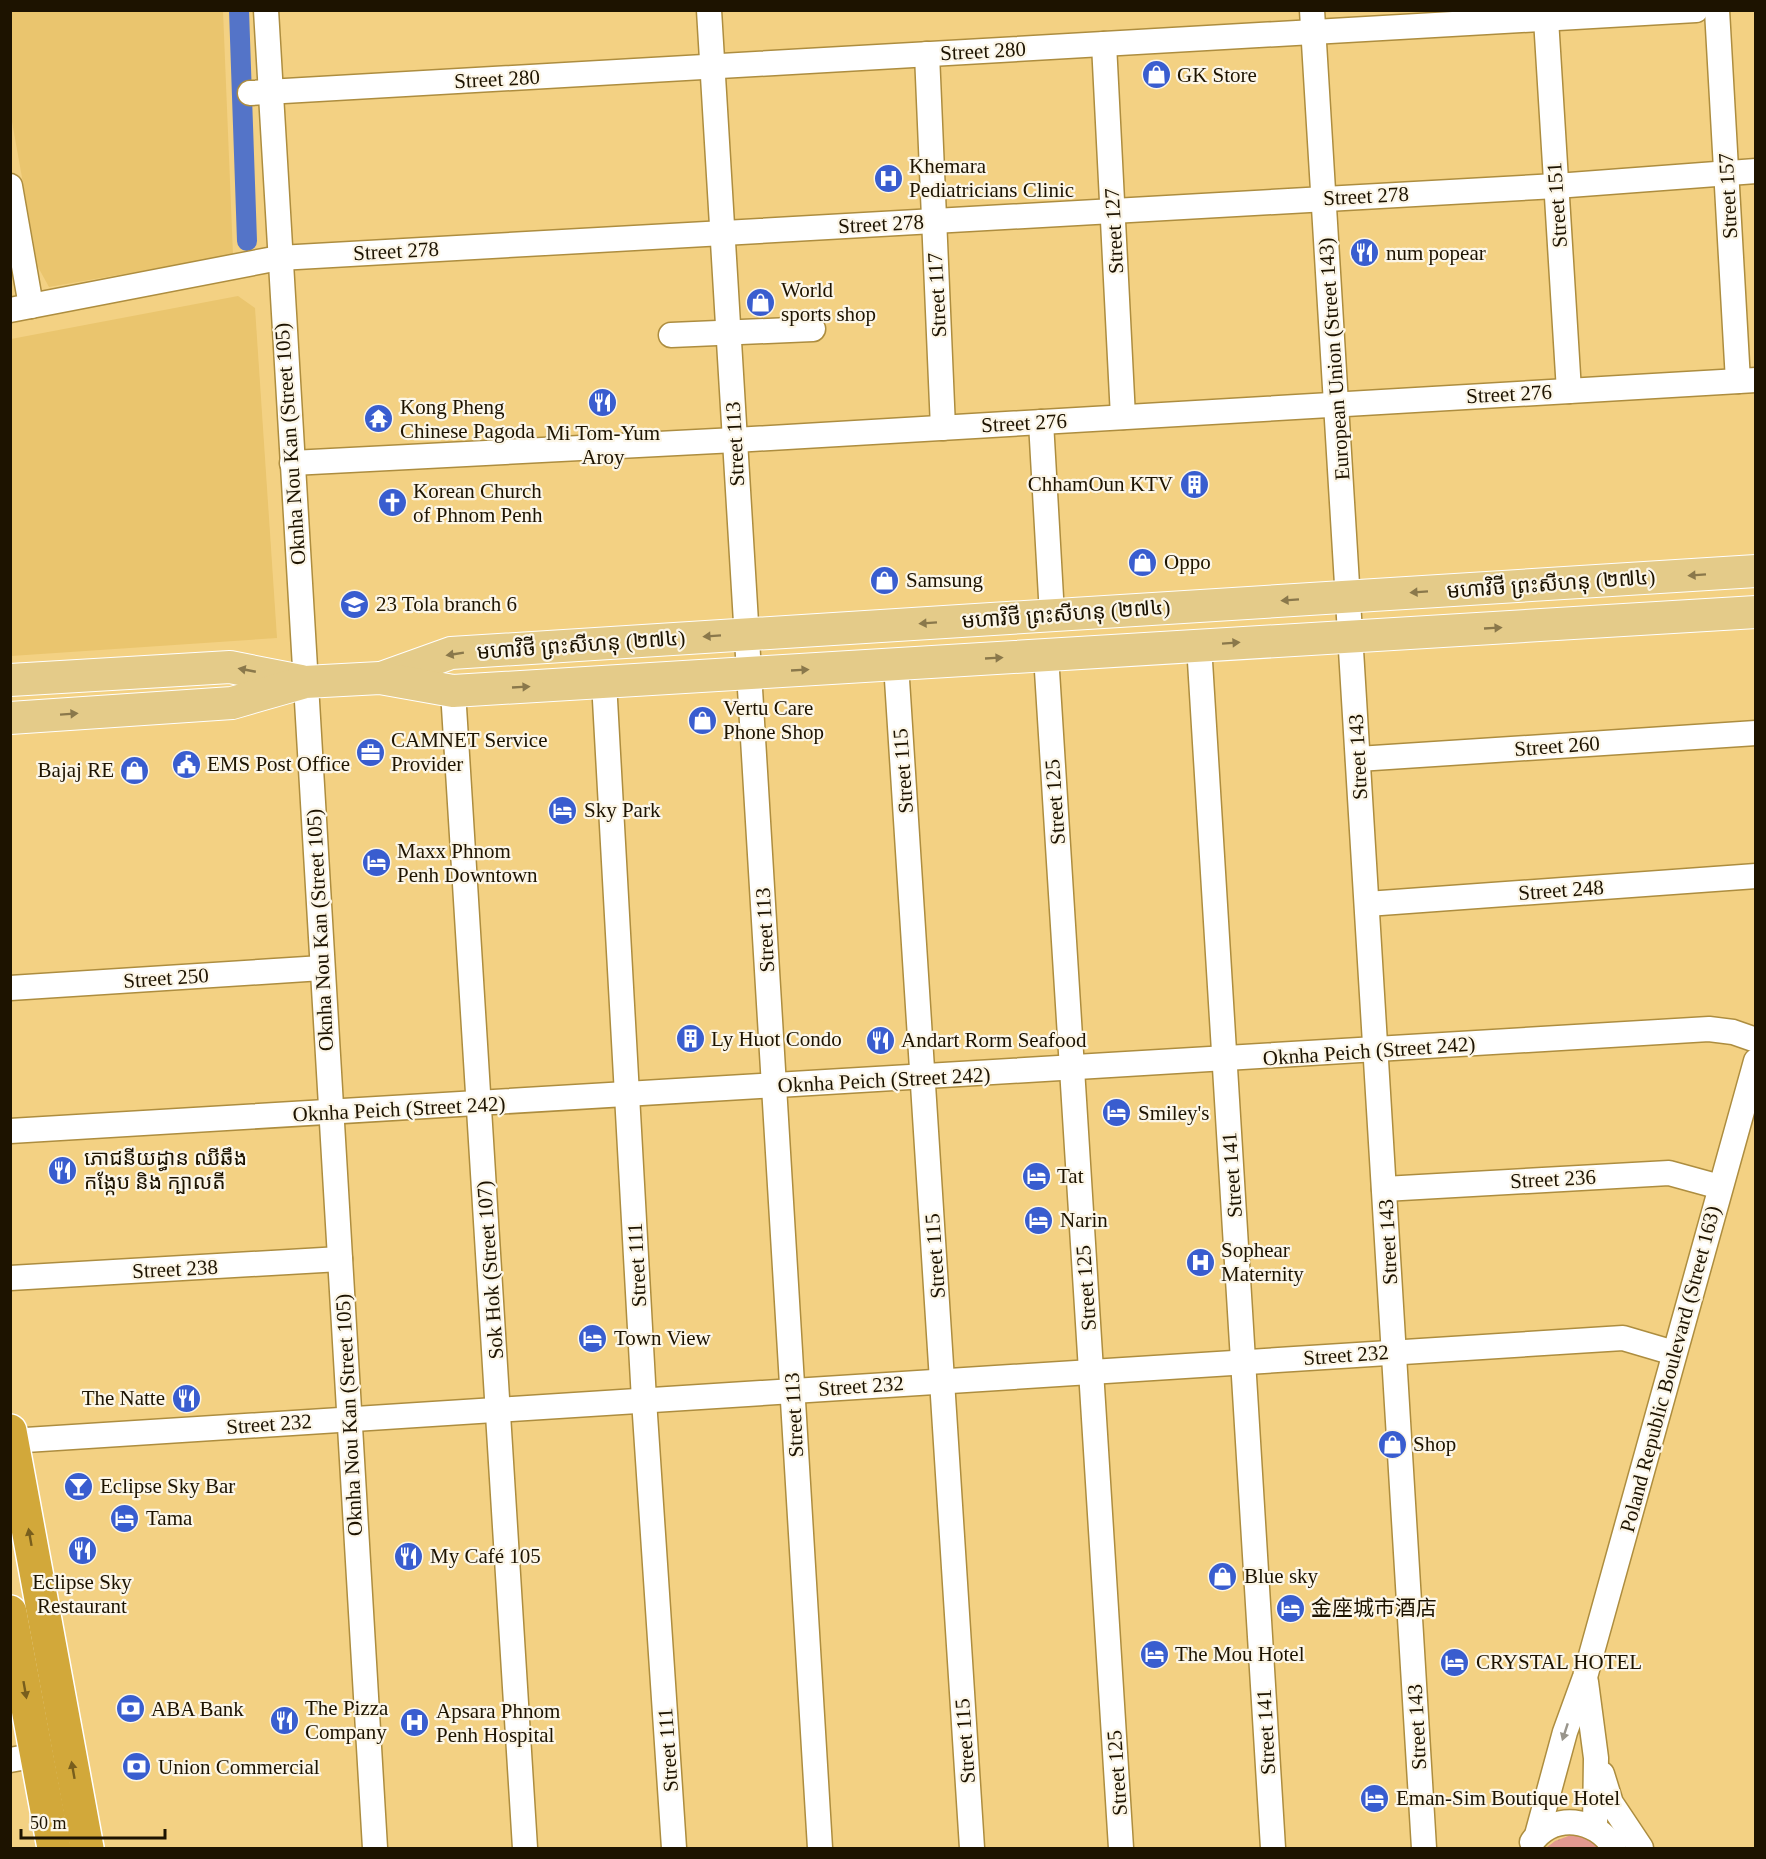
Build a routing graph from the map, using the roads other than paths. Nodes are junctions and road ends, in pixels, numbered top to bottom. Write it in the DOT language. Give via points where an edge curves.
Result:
graph roads {
  1 [pos="266,10"];
  2 [pos="709,10"];
  3 [pos="1696,10"];
  4 [pos="1717,10"];
  5 [pos="1546,19"];
  6 [pos="1313,21"];
  7 [pos="1104,44"];
  8 [pos="927,54"];
  9 [pos="712,66"];
  10 [pos="259,92"];
  11 [pos="1755,171"];
  12 [pos="1726,172"];
  13 [pos="10,186"];
  14 [pos="1556,186"];
  15 [pos="1324,199"];
  16 [pos="1113,211"];
  17 [pos="934,221"];
  18 [pos="722,233"];
  19 [pos="279,258"];
  20 [pos="21,308"];
  21 [pos="813,329"];
  22 [pos="729,333"];
  23 [pos="671,335"];
  24 [pos="1747,380"];
  25 [pos="1569,391"];
  26 [pos="1336,405"];
  27 [pos="1123,417"];
  28 [pos="1041,422"];
  29 [pos="943,428"];
  30 [pos="735,440"];
  31 [pos="292,463"];
  32 [pos="1755,572"];
  33 [pos="1348,597"];
  34 [pos="1755,612"];
  35 [pos="1052,615"];
  36 [pos="747,634"];
  37 [pos="1351,636"];
  38 [pos="1199,645"];
  39 [pos="1046,655"];
  40 [pos="896,664"];
  41 [pos="749,673"];
  42 [pos="380,678"];
  43 [pos="10,680"];
  44 [pos="305,682"];
  45 [pos="604,682"];
  46 [pos="453,691"];
  47 [pos="10,718"];
  48 [pos="1755,733"];
  49 [pos="1358,759"];
  50 [pos="1755,876"];
  51 [pos="1367,904"];
  52 [pos="322,968"];
  53 [pos="10,988"];
  54 [pos="1755,1040"];
  55 [pos="1376,1050"];
  56 [pos="1225,1059"];
  57 [pos="1755,1061"];
  58 [pos="1072,1069"];
  59 [pos="924,1077"];
  60 [pos="774,1086"];
  61 [pos="628,1095"];
  62 [pos="480,1104"];
  63 [pos="331,1113"];
  64 [pos="10,1131"];
  65 [pos="1720,1187"];
  66 [pos="1384,1190"];
  67 [pos="340,1259"];
  68 [pos="10,1278"];
  69 [pos="1394,1352"];
  70 [pos="1674,1353"];
  71 [pos="1244,1361"];
  72 [pos="1091,1371"];
  73 [pos="943,1381"];
  74 [pos="793,1390"];
  75 [pos="644,1400"];
  76 [pos="499,1410"];
  77 [pos="349,1419"];
  78 [pos="11,1438"];
  79 [pos="10,1612"];
  80 [pos="1585,1677"];
  81 [pos="24,1758"];
  82 [pos="1596,1758"];
  83 [pos="1595,1828"];
  84 [pos="1532,1842"];
  85 [pos="54,1848"];
  86 [pos="87,1848"];
  87 [pos="375,1848"];
  88 [pos="525,1848"];
  89 [pos="674,1848"];
  90 [pos="820,1848"];
  91 [pos="972,1848"];
  92 [pos="1121,1848"];
  93 [pos="1273,1848"];
  94 [pos="1424,1848"];
  95 [pos="1614,1848"];
  96 [pos="1641,1848"];
  1 -- 10 [label="street, Oknha Nou Kan (Street 105)"];
  2 -- 9 [label="street, Street 113"];
  3 -- 5 [label="street, Street 280"];
  4 -- 12 [label="street, Street 157"];
  5 -- 6 [label="street, Street 280"];
  5 -- 14 [label="street, Street 151"];
  6 -- 7 [label="street, Street 280"];
  6 -- 15 [label="street, European Union (Street 143)"];
  7 -- 8 [label="street, Street 280"];
  7 -- 16 [label="street, Street 127"];
  8 -- 9 [label="street, Street 280"];
  8 -- 17 [label="street, Street 117"];
  9 -- 10 [label="street, Street 280"];
  9 -- 18 [label="street, Street 113"];
  10 -- 19 [label="street, Oknha Nou Kan (Street 105)"];
  11 -- 12 [label="street, Street 278"];
  12 -- 14 [label="street, Street 278"];
  12 -- 24 [label="street, Street 157"];
  13 -- 20 [label="street"];
  14 -- 15 [label="street, Street 278"];
  14 -- 25 [label="street, Street 151"];
  15 -- 16 [label="street, Street 278"];
  15 -- 26 [label="street, European Union (Street 143)"];
  16 -- 17 [label="street, Street 278"];
  16 -- 27 [label="street, Street 127"];
  17 -- 18 [label="street, Street 278"];
  17 -- 29 [label="street, Street 117"];
  18 -- 19 [label="street, Street 278"];
  18 -- 22 [label="street, Street 113"];
  19 -- 20 [label="street, Street 278"];
  19 -- 31 [label="street, Oknha Nou Kan (Street 105)"];
  21 -- 22 [label="street"];
  22 -- 23 [label="street"];
  22 -- 30 [label="street, Street 113"];
  24 -- 25 [label="street, Street 276"];
  25 -- 26 [label="street, Street 276"];
  26 -- 27 [label="street, Street 276"];
  26 -- 33 [label="street, European Union (Street 143)"];
  27 -- 28 [label="street, Street 276"];
  28 -- 29 [label="street, Street 276"];
  28 -- 35 [label="street"];
  29 -- 30 [label="street, Street 276"];
  30 -- 31 [label="street, Street 276"];
  30 -- 36 [label="street, Street 113"];
  31 -- 44 [label="street, Oknha Nou Kan (Street 105)"];
  32 -- 33 [label="main road, មហាវិថី ព្រះសីហនុ (២៧៤), one-way"];
  33 -- 35 [label="main road, មហាវិថី ព្រះសីហនុ (២៧៤), one-way"];
  33 -- 37 [label="street, European Union (Street 143)"];
  37 -- 34 [label="main road, មហាវិថី ព្រះសីហនុ (២៧៤), one-way"];
  35 -- 36 [label="main road, មហាវិថី ព្រះសីហនុ (២៧៤), one-way"];
  36 -- 41 [label="street, Street 113"];
  36 -- 42 [label="main road, មហាវិថី ព្រះសីហនុ (២៧៤), one-way" via="451,653"];
  38 -- 37 [label="main road, មហាវិថី ព្រះសីហនុ (២៧៤), one-way"];
  37 -- 49 [label="street, Street 143"];
  38 -- 39 [label="main road, មហាវិថី ព្រះសីហនុ (២៧៤)"];
  38 -- 56 [label="street, Street 141"];
  40 -- 39 [label="main road, មហាវិថី ព្រះសីហនុ (២៧៤), one-way"];
  39 -- 58 [label="street, Street 125"];
  41 -- 40 [label="main road, មហាវិថី ព្រះសីហនុ (២៧៤), one-way"];
  40 -- 59 [label="street, Street 115"];
  41 -- 45 [label="main road, មហាវិថី ព្រះសីហនុ (២៧៤)"];
  41 -- 60 [label="street, Street 113"];
  42 -- 44 [label="main road, មហាវិថី ព្រះសីហនុ (២៧៤)"];
  42 -- 46 [label="main road, មហាវិថី ព្រះសីហនុ (២៧៤)"];
  44 -- 43 [label="main road, មហាវិថី ព្រះសីហនុ (២៧៤), one-way" via="230,667"];
  47 -- 44 [label="main road, មហាវិថី ព្រះសីហនុ (២៧៤), one-way" via="232,703"];
  44 -- 52 [label="street, Oknha Nou Kan (Street 105)"];
  46 -- 45 [label="main road, មហាវិថី ព្រះសីហនុ (២៧៤), one-way"];
  45 -- 61 [label="street, Street 111"];
  46 -- 62 [label="street, Sok Hok (Street 107)"];
  48 -- 49 [label="street, Street 260"];
  49 -- 51 [label="street, Street 143"];
  50 -- 51 [label="street, Street 248"];
  51 -- 55 [label="street, Street 143"];
  52 -- 53 [label="street, Street 250"];
  52 -- 63 [label="street, Oknha Nou Kan (Street 105)"];
  54 -- 55 [label="street, Oknha Peich (Street 242)" via="1709,1029"];
  55 -- 56 [label="street, Oknha Peich (Street 242)"];
  55 -- 66 [label="street, Street 143"];
  56 -- 58 [label="street, Oknha Peich (Street 242)"];
  56 -- 71 [label="street, Street 141"];
  57 -- 65 [label="street, Poland Republic Boulevard (Street 163)"];
  58 -- 59 [label="street, Oknha Peich (Street 242)"];
  58 -- 72 [label="street, Street 125"];
  59 -- 60 [label="street, Oknha Peich (Street 242)"];
  59 -- 73 [label="street, Street 115"];
  60 -- 61 [label="street, Oknha Peich (Street 242)"];
  60 -- 74 [label="street, Street 113"];
  61 -- 62 [label="street, Oknha Peich (Street 242)"];
  61 -- 75 [label="street, Street 111"];
  62 -- 63 [label="street, Oknha Peich (Street 242)"];
  62 -- 76 [label="street, Sok Hok (Street 107)"];
  63 -- 64 [label="street, Oknha Peich (Street 242)"];
  63 -- 67 [label="street, Oknha Nou Kan (Street 105)"];
  65 -- 66 [label="street, Street 236" via="1669,1173"];
  65 -- 70 [label="street, Poland Republic Boulevard (Street 163)"];
  66 -- 69 [label="street, Street 143"];
  67 -- 68 [label="street, Street 238"];
  67 -- 77 [label="street, Oknha Nou Kan (Street 105)"];
  69 -- 70 [label="street, Street 232" via="1623,1338"];
  69 -- 71 [label="street, Street 232"];
  69 -- 94 [label="street, Street 143"];
  70 -- 80 [label="street, Poland Republic Boulevard (Street 163)"];
  71 -- 72 [label="street, Street 232"];
  71 -- 93 [label="street, Street 141"];
  72 -- 73 [label="street, Street 232"];
  72 -- 92 [label="street, Street 125"];
  73 -- 74 [label="street, Street 232"];
  73 -- 91 [label="street, Street 115"];
  74 -- 75 [label="street, Street 232"];
  74 -- 90 [label="street, Street 113"];
  75 -- 76 [label="street, Street 232"];
  75 -- 89 [label="street, Street 111"];
  76 -- 77 [label="street, Street 232"];
  76 -- 88 [label="street, Sok Hok (Street 107)"];
  77 -- 78 [label="street, Street 232"];
  77 -- 87 [label="street, Oknha Nou Kan (Street 105)"];
  86 -- 78 [label="highway, one-way"];
  79 -- 81 [label="highway, one-way"];
  80 -- 82 [label="street, Poland Republic Boulevard (Street 163)"];
  80 -- 84 [label="street, Poland Republic Boulevard (Street 163), one-way"];
  81 -- 85 [label="highway"];
  82 -- 83 [label="street, Poland Republic Boulevard (Street 163)"];
  82 -- 96 [label="street" via="1611,1803"];
  83 -- 84 [label="street" via="1565,1821 1550,1826"];
  83 -- 95 [label="street"];
}
